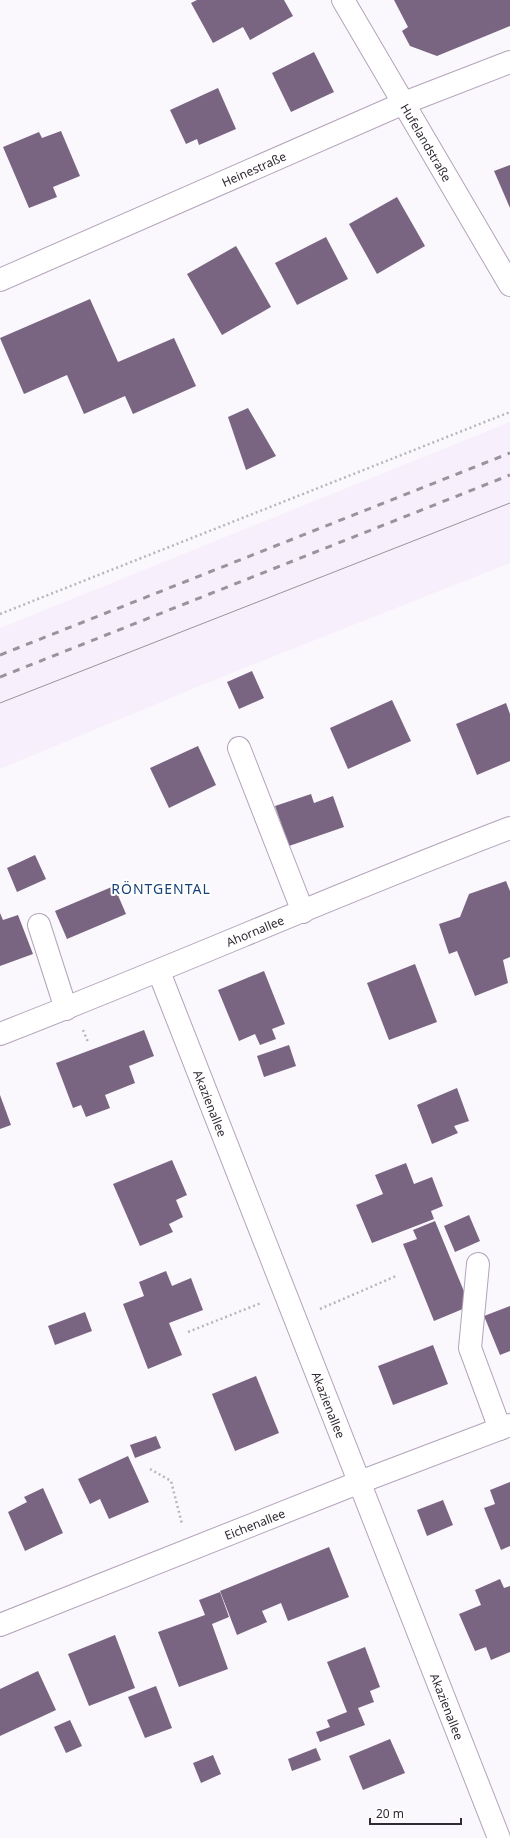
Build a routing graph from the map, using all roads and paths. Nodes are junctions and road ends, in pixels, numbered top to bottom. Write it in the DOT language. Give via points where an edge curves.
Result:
graph roads {
  1 [pos="343,0"];
  2 [pos="510,62"];
  3 [pos="404,103"];
  4 [pos="0,280"];
  5 [pos="510,285"];
  6 [pos="510,412"];
  7 [pos="0,614"];
  8 [pos="239,748"];
  9 [pos="510,828"];
  10 [pos="303,912"];
  11 [pos="39,925"];
  12 [pos="159,972"];
  13 [pos="66,1009"];
  14 [pos="0,1034"];
  15 [pos="478,1264"];
  16 [pos="396,1276"];
  17 [pos="285,1292"];
  18 [pos="296,1320"];
  19 [pos="188,1332"];
  20 [pos="505,1427"];
  21 [pos="150,1469"];
  22 [pos="360,1482"];
  23 [pos="189,1550"];
  24 [pos="0,1625"];
  25 [pos="499,1838"];
  1 -- 3 [label="street, Hufelandstraße"];
  2 -- 3 [label="street, Heinestraße"];
  3 -- 4 [label="street, Heinestraße"];
  3 -- 5 [label="street, Hufelandstraße"];
  6 -- 7 [label="path"];
  8 -- 10 [label="street"];
  9 -- 10 [label="street, Ahornallee"];
  10 -- 12 [label="street, Ahornallee"];
  11 -- 13 [label="street"];
  12 -- 13 [label="street, Ahornallee"];
  12 -- 17 [label="street, Akazienallee"];
  13 -- 14 [label="street, Ahornallee"];
  15 -- 20 [label="street" via="470,1348"];
  16 -- 18 [label="path"];
  17 -- 18 [label="street, Akazienallee"];
  17 -- 19 [label="path"];
  18 -- 22 [label="street, Akazienallee"];
  20 -- 22 [label="street, Eichenallee"];
  21 -- 23 [label="path" via="171,1481"];
  22 -- 23 [label="street, Eichenallee"];
  22 -- 25 [label="street, Akazienallee"];
  23 -- 24 [label="street, Eichenallee"];
}
